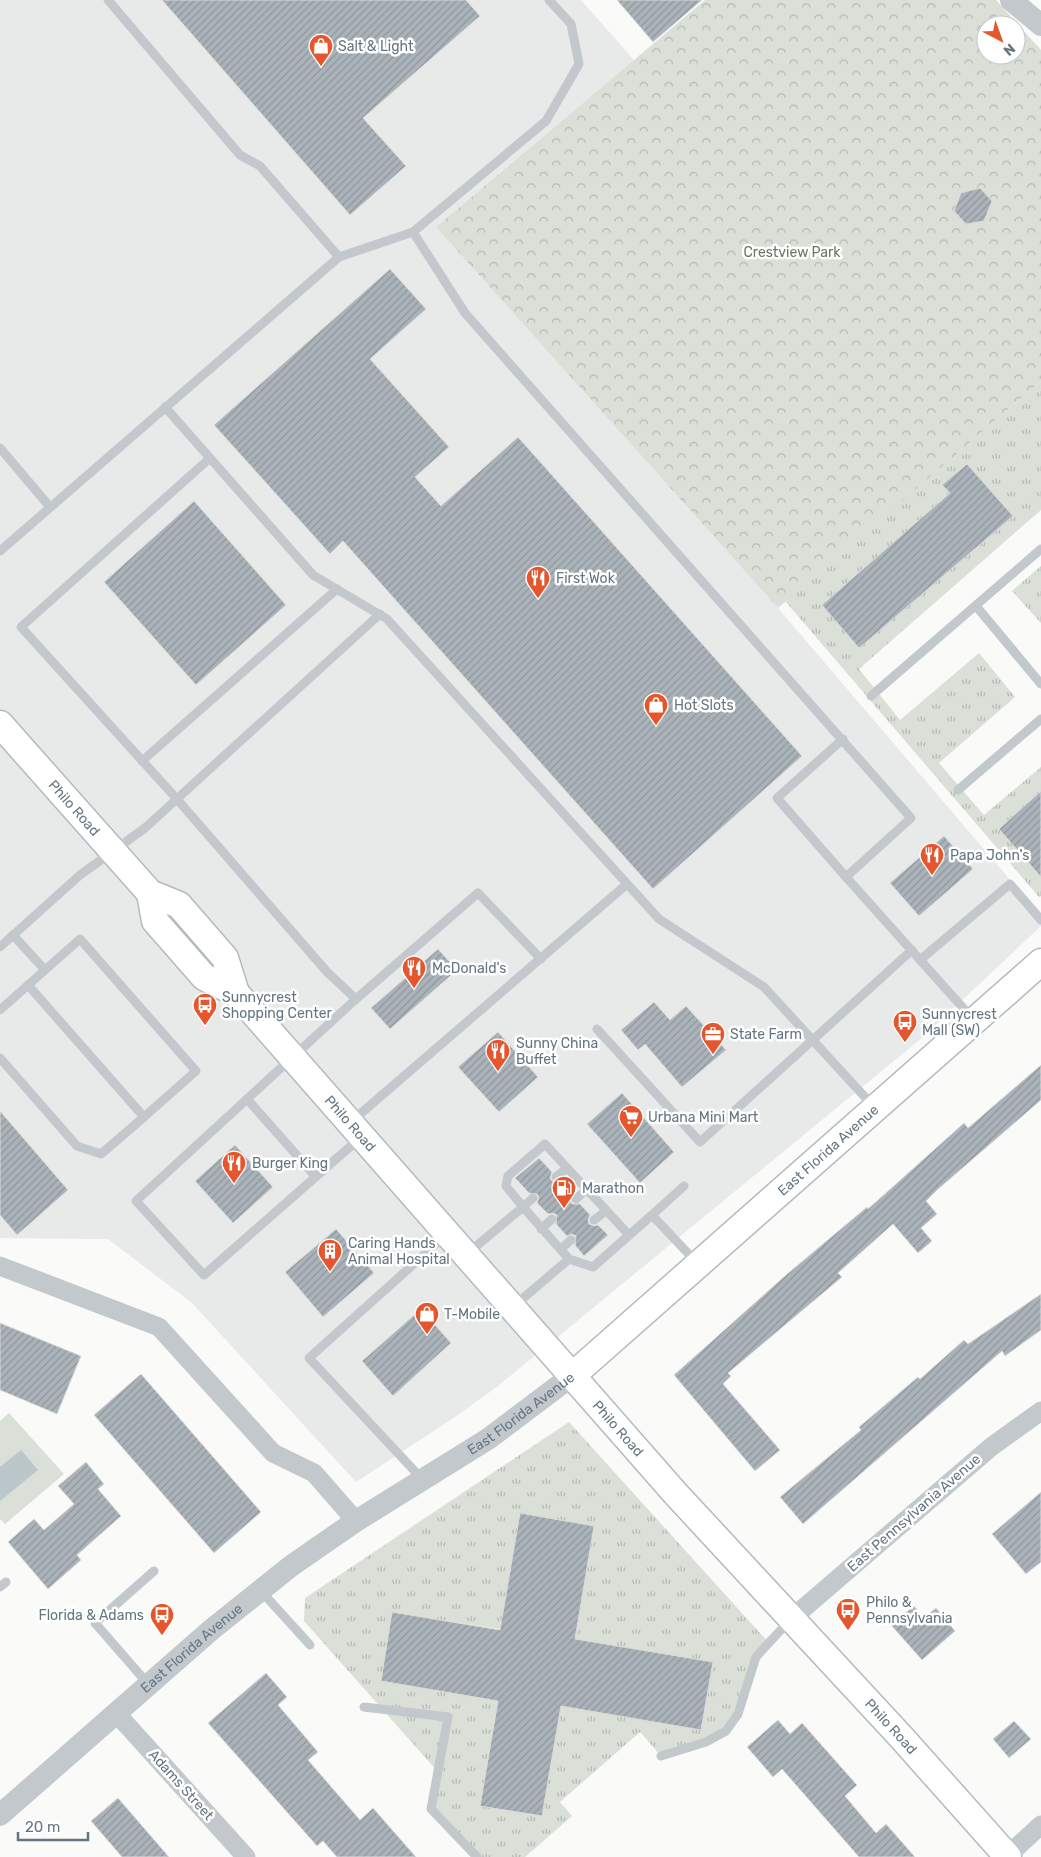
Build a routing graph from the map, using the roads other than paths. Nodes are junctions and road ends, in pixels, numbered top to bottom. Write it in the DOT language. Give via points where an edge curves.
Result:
graph roads {
  1 [pos="108,0"];
  2 [pos="549,0"];
  3 [pos="1011,0"];
  4 [pos="1041,25"];
  5 [pos="413,232"];
  6 [pos="339,257"];
  7 [pos="165,407"];
  8 [pos="0,448"];
  9 [pos="210,458"];
  10 [pos="50,507"];
  11 [pos="1041,549"];
  12 [pos="0,551"];
  13 [pos="337,589"];
  14 [pos="976,606"];
  15 [pos="380,614"];
  16 [pos="1041,684"];
  17 [pos="871,696"];
  18 [pos="1041,719"];
  19 [pos="0,724"];
  20 [pos="843,739"];
  21 [pos="142,761"];
  22 [pos="958,790"];
  23 [pos="176,798"];
  24 [pos="114,852"];
  25 [pos="846,877"];
  26 [pos="627,884"];
  27 [pos="1041,920"];
  28 [pos="13,935"];
  29 [pos="0,947"];
  30 [pos="912,950"];
  31 [pos="541,959"];
  32 [pos="920,960"];
  33 [pos="1041,962"];
  34 [pos="45,970"];
  35 [pos="28,985"];
  36 [pos="356,999"];
  37 [pos="0,1010"];
  38 [pos="974,1020"];
  39 [pos="597,1029"];
  40 [pos="812,1039"];
  41 [pos="0,1058"];
  42 [pos="292,1058"];
  43 [pos="247,1099"];
  44 [pos="874,1108"];
  45 [pos="144,1116"];
  46 [pos="356,1129"];
  47 [pos="567,1168"];
  48 [pos="316,1177"];
  49 [pos="556,1177"];
  50 [pos="684,1186"];
  51 [pos="587,1190"];
  52 [pos="533,1198"];
  53 [pos="576,1199"];
  54 [pos="523,1207"];
  55 [pos="606,1210"];
  56 [pos="652,1215"];
  57 [pos="552,1220"];
  58 [pos="594,1220"];
  59 [pos="542,1229"];
  60 [pos="447,1234"];
  61 [pos="629,1235"];
  62 [pos="571,1240"];
  63 [pos="561,1249"];
  64 [pos="466,1255"];
  65 [pos="569,1260"];
  66 [pos="698,1264"];
  67 [pos="0,1266"];
  68 [pos="513,1307"];
  69 [pos="573,1375"];
  70 [pos="1041,1411"];
  71 [pos="423,1480"];
  72 [pos="356,1521"];
  73 [pos="154,1572"];
  74 [pos="260,1590"];
  75 [pos="791,1618"];
  76 [pos="310,1645"];
  77 [pos="149,1685"];
  78 [pos="364,1707"];
  79 [pos="117,1714"];
  80 [pos="661,1756"];
  81 [pos="0,1815"];
  82 [pos="1041,1825"];
  83 [pos="1000,1854"];
  84 [pos="246,1857"];
  85 [pos="477,1857"];
  1 -- 6 [label="lane" via="240,155 260,166"];
  2 -- 5 [label="lane" via="571,24 579,64 546,122"];
  3 -- 4 [label="street"];
  5 -- 6 [label="lane"];
  5 -- 20 [label="lane" via="465,312"];
  6 -- 7 [label="lane"];
  7 -- 9 [label="lane"];
  7 -- 10 [label="lane"];
  8 -- 10 [label="lane"];
  9 -- 13 [label="lane" via="313,574"];
  9 -- 21 [label="lane" via="21,626"];
  10 -- 12 [label="lane"];
  11 -- 14 [label="lane"];
  13 -- 15 [label="lane"];
  13 -- 21 [label="lane"];
  14 -- 16 [label="lane"];
  14 -- 17 [label="lane"];
  15 -- 23 [label="lane"];
  15 -- 26 [label="lane"];
  18 -- 22 [label="lane"];
  19 -- 24 [label="main road, Philo Road"];
  20 -- 25 [label="lane" via="911,818"];
  20 -- 25 [label="lane" via="777,798"];
  21 -- 23 [label="lane"];
  23 -- 24 [label="lane"];
  23 -- 36 [label="lane" via="328,973"];
  24 -- 28 [label="lane" via="80,875"];
  24 -- 42 [label="main road, Philo Road" via="150,893 179,906 225,958 236,993"];
  25 -- 30 [label="lane"];
  26 -- 31 [label="lane"];
  26 -- 40 [label="lane" via="659,919 764,987"];
  27 -- 32 [label="lane" via="1010,884"];
  28 -- 29 [label="lane"];
  28 -- 34 [label="lane"];
  30 -- 32 [label="lane"];
  30 -- 40 [label="lane"];
  31 -- 36 [label="lane" via="478,893"];
  31 -- 46 [label="lane"];
  32 -- 38 [label="lane"];
  33 -- 38 [label="main road, East Florida Avenue"];
  34 -- 35 [label="lane"];
  34 -- 45 [label="lane" via="80,939 196,1071"];
  35 -- 37 [label="lane"];
  35 -- 45 [label="lane"];
  36 -- 42 [label="lane"];
  38 -- 44 [label="main road, East Florida Avenue"];
  39 -- 40 [label="lane" via="700,1142"];
  40 -- 44 [label="lane"];
  41 -- 45 [label="lane" via="77,1146 101,1154"];
  42 -- 43 [label="lane"];
  42 -- 46 [label="main road, Philo Road"];
  43 -- 48 [label="lane"];
  43 -- 48 [label="lane" via="136,1201 204,1275"];
  44 -- 66 [label="main road, East Florida Avenue"];
  46 -- 48 [label="lane"];
  46 -- 60 [label="main road, Philo Road"];
  47 -- 49 [label="lane"];
  47 -- 51 [label="lane"];
  47 -- 54 [label="lane" via="545,1144 508,1176 506,1186"];
  50 -- 56 [label="lane"];
  51 -- 53 [label="lane"];
  51 -- 55 [label="lane"];
  52 -- 54 [label="lane"];
  54 -- 59 [label="lane"];
  54 -- 64 [label="lane"];
  55 -- 58 [label="lane"];
  55 -- 61 [label="lane"];
  56 -- 61 [label="lane"];
  56 -- 66 [label="lane"];
  57 -- 59 [label="lane"];
  59 -- 63 [label="lane"];
  60 -- 64 [label="main road, Philo Road"];
  60 -- 71 [label="lane" via="310,1358"];
  61 -- 65 [label="lane" via="594,1267"];
  62 -- 63 [label="lane"];
  63 -- 65 [label="lane"];
  64 -- 68 [label="main road, Philo Road"];
  65 -- 68 [label="lane"];
  66 -- 69 [label="main road, East Florida Avenue"];
  67 -- 72 [label="street" via="158,1327 273,1453 314,1473"];
  68 -- 69 [label="main road, Philo Road"];
  69 -- 71 [label="street, East Florida Avenue" via="516,1420"];
  69 -- 75 [label="main road, Philo Road" via="675,1493"];
  70 -- 75 [label="street, East Pennsylvania Avenue" via="991,1447"];
  71 -- 72 [label="street, East Florida Avenue"];
  72 -- 74 [label="street, East Florida Avenue"];
  73 -- 77 [label="lane" via="95,1623"];
  74 -- 76 [label="lane"];
  74 -- 77 [label="street, East Florida Avenue"];
  75 -- 80 [label="lane" via="756,1657 738,1714 726,1731 706,1742"];
  75 -- 83 [label="main road, Philo Road"];
  77 -- 79 [label="street, East Florida Avenue"];
  78 -- 85 [label="lane" via="448,1717 432,1809"];
  79 -- 81 [label="street, East Florida Avenue"];
  79 -- 84 [label="street, Adams Street"];
  82 -- 83 [label="street"];
}
